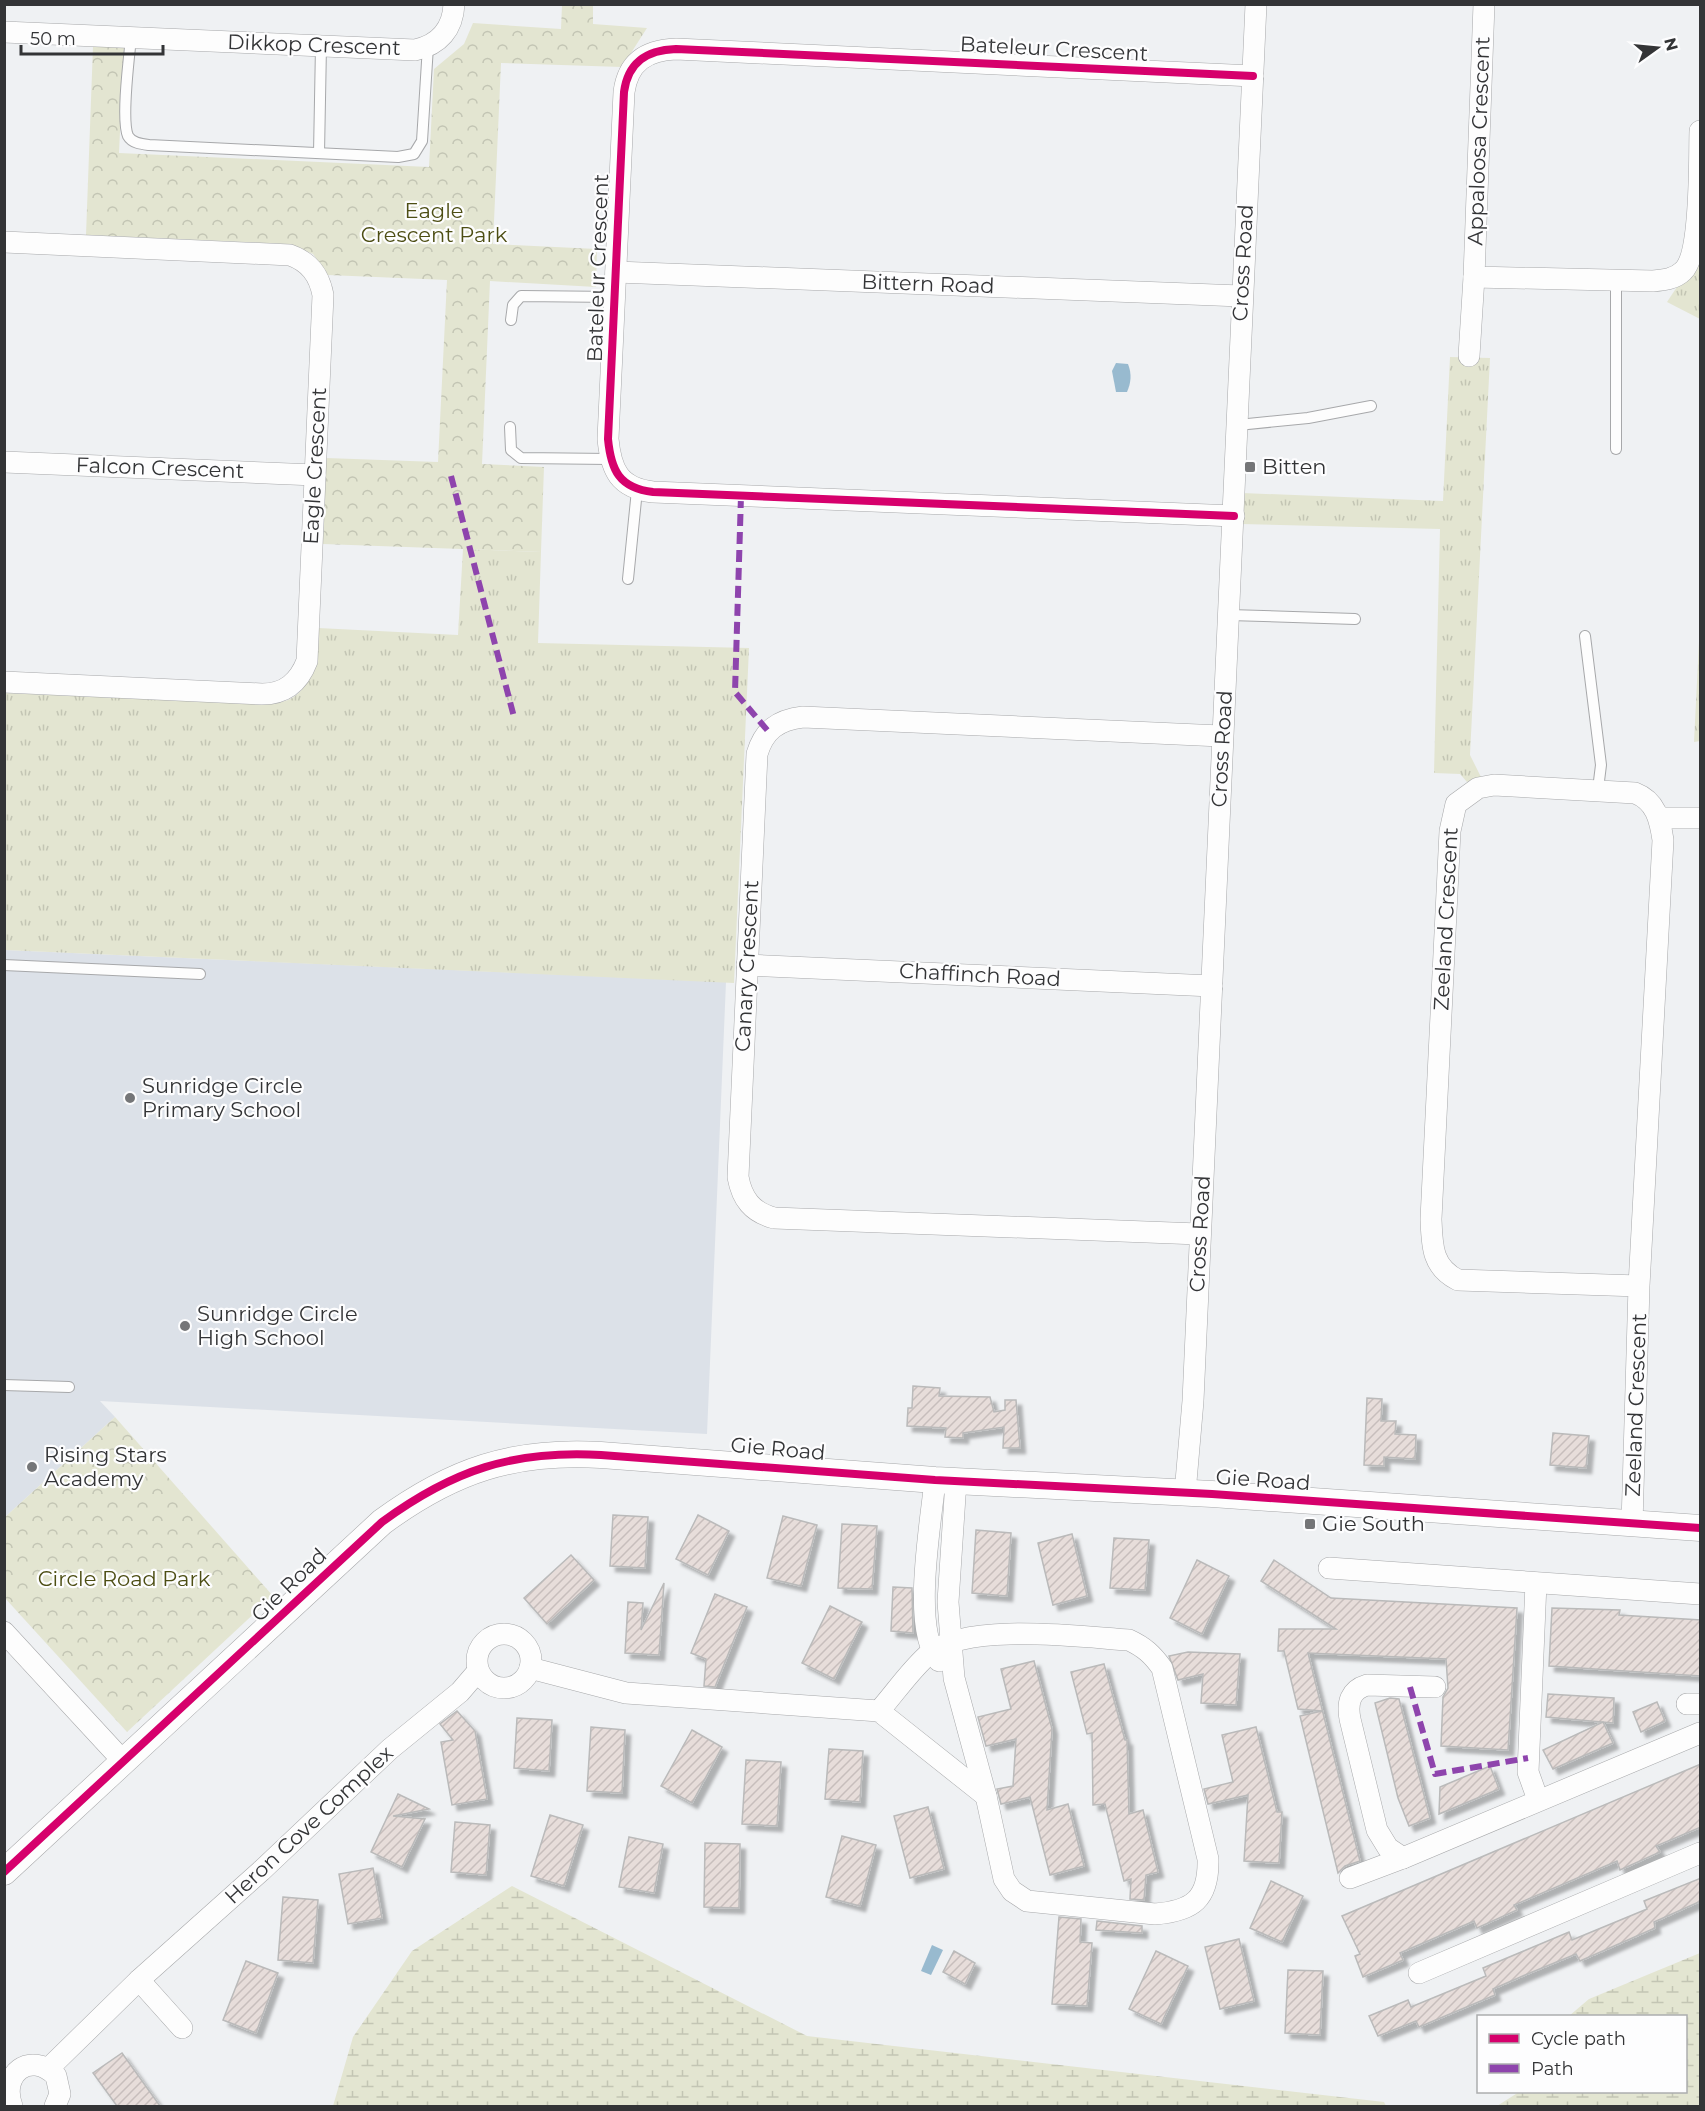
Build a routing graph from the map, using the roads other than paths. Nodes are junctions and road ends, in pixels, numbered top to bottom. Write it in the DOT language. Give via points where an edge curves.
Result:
graph roads {
  1 [pos="454,4"];
  2 [pos="1256,4"];
  3 [pos="1484,4"];
  4 [pos="4,32"];
  5 [pos="131,38"];
  6 [pos="321,46"];
  7 [pos="428,46"];
  8 [pos="1253,76"];
  9 [pos="1701,131"];
  10 [pos="319,153"];
  11 [pos="4,242"];
  12 [pos="616,272"];
  13 [pos="1474,277"];
  14 [pos="1616,282"];
  15 [pos="1241,296"];
  16 [pos="615,297"];
  17 [pos="511,320"];
  18 [pos="1469,356"];
  19 [pos="1371,406"];
  20 [pos="1238,424"];
  21 [pos="510,427"];
  22 [pos="1616,449"];
  23 [pos="610,459"];
  24 [pos="4,462"];
  25 [pos="315,475"];
  26 [pos="637,490"];
  27 [pos="1234,516"];
  28 [pos="628,579"];
  29 [pos="1229,615"];
  30 [pos="1356,619"];
  31 [pos="1585,636"];
  32 [pos="4,682"];
  33 [pos="1221,736"];
  34 [pos="1598,789"];
  35 [pos="1659,818"];
  36 [pos="1701,818"];
  37 [pos="4,965"];
  38 [pos="747,965"];
  39 [pos="200,974"];
  40 [pos="1212,986"];
  41 [pos="1199,1234"];
  42 [pos="1639,1286"];
  43 [pos="4,1385"];
  44 [pos="69,1387"];
  45 [pos="946,1481"];
  46 [pos="1185,1493"];
  47 [pos="1632,1524"];
  48 [pos="1701,1528"];
  49 [pos="1329,1568"];
  50 [pos="1536,1583"];
  51 [pos="1701,1594"];
  52 [pos="4,1632"];
  53 [pos="940,1648"];
  54 [pos="530,1668"];
  55 [pos="478,1671"];
  56 [pos="1435,1687"];
  57 [pos="879,1711"];
  58 [pos="1701,1733"];
  59 [pos="123,1761"];
  60 [pos="986,1796"];
  61 [pos="1538,1800"];
  62 [pos="1701,1853"];
  63 [pos="1403,1858"];
  64 [pos="4,1872"];
  65 [pos="1350,1878"];
  66 [pos="1419,1973"];
  67 [pos="139,1980"];
  68 [pos="182,2028"];
  69 [pos="49,2068"];
  70 [pos="12,2106"];
  71 [pos="55,2106"];
  1 -- 7 [label="street, Dikkop Crescent" via="446,32"];
  2 -- 8 [label="street, Cross Road"];
  3 -- 13 [label="street, Appaloosa Crescent"];
  4 -- 5 [label="street, Dikkop Crescent"];
  5 -- 6 [label="street, Dikkop Crescent"];
  5 -- 10 [label="lane" via="125,122 133,142"];
  6 -- 7 [label="street, Dikkop Crescent" via="415,50"];
  6 -- 10 [label="lane"];
  7 -- 10 [label="lane" via="422,141 414,154 398,157"];
  8 -- 12 [label="street, Bateleur Crescent" via="676,49 651,52 634,65 626,80"];
  8 -- 15 [label="street, Cross Road"];
  9 -- 14 [label="street, Appaloosa Crescent" via="1692,259 1685,270 1665,280"];
  11 -- 25 [label="street, Eagle Crescent" via="279,253 309,265 323,295"];
  12 -- 15 [label="street, Bittern Road"];
  12 -- 16 [label="street, Bateleur Crescent"];
  13 -- 14 [label="street, Appaloosa Crescent"];
  13 -- 18 [label="street, Appaloosa Crescent"];
  14 -- 22 [label="lane"];
  15 -- 20 [label="street, Cross Road"];
  16 -- 17 [label="lane" via="521,296 513,305"];
  16 -- 23 [label="street, Bateleur Crescent"];
  19 -- 20 [label="lane" via="1308,418"];
  20 -- 27 [label="street, Cross Road"];
  21 -- 23 [label="lane" via="511,450 521,458"];
  23 -- 26 [label="street" via="616,474"];
  24 -- 25 [label="street, Falcon Crescent"];
  25 -- 32 [label="street, Eagle Crescent" via="306,662 297,681 288,687 262,694"];
  26 -- 27 [label="street"];
  26 -- 28 [label="lane"];
  27 -- 29 [label="street, Cross Road"];
  29 -- 30 [label="lane"];
  29 -- 33 [label="street, Cross Road"];
  31 -- 34 [label="lane" via="1601,765"];
  33 -- 38 [label="street, Canary Crescent" via="803,717 784,720 768,731 757,754"];
  33 -- 40 [label="street, Cross Road"];
  34 -- 35 [label="street, Zeeland Crescent" via="1642,796"];
  34 -- 42 [label="street, Zeeland Crescent" via="1485,786 1468,793 1456,804 1451,816 1431,1241 1437,1264 1458,1280"];
  35 -- 36 [label="street"];
  35 -- 42 [label="street, Zeeland Crescent" via="1663,840"];
  37 -- 39 [label="lane"];
  38 -- 40 [label="street, Chaffinch Road"];
  38 -- 41 [label="street, Canary Crescent" via="738,1177 741,1191 756,1211 774,1218"];
  40 -- 41 [label="street, Cross Road"];
  41 -- 46 [label="street, Cross Road" via="1193,1401"];
  42 -- 47 [label="street, Zeeland Crescent"];
  43 -- 44 [label="lane"];
  45 -- 46 [label="street, Gie Road"];
  45 -- 53 [label="street" via="948,1602"];
  45 -- 59 [label="street, Gie Road" via="582,1454 523,1458 481,1468 442,1483 382,1522"];
  46 -- 47 [label="street, Gie Road"];
  47 -- 48 [label="street, Gie Road"];
  49 -- 50 [label="street"];
  50 -- 51 [label="street"];
  50 -- 61 [label="street" via="1528,1772"];
  52 -- 59 [label="street"];
  53 -- 57 [label="street"];
  53 -- 60 [label="street" via="954,1678"];
  53 -- 60 [label="street" via="1012,1632 1128,1640 1151,1653 1162,1668 1208,1859 1206,1887 1190,1907 1155,1914 1027,1901 1012,1891 1004,1879"];
  54 -- 55 [label="street" via="519,1684 501,1688 483,1679"];
  54 -- 55 [label="street" via="528,1650 516,1637 507,1634 482,1644"];
  54 -- 57 [label="street" via="626,1693"];
  55 -- 67 [label="street, Heron Cove Complex" via="460,1692 381,1757 261,1872"];
  56 -- 63 [label="street" via="1367,1685 1349,1701 1377,1830 1388,1848"];
  57 -- 60 [label="street"];
  58 -- 61 [label="street"];
  59 -- 64 [label="street, Gie Road"];
  61 -- 63 [label="street"];
  62 -- 66 [label="street"];
  63 -- 65 [label="street"];
  67 -- 68 [label="street"];
  67 -- 69 [label="street, Heron Cove Complex"];
  69 -- 70 [label="street" via="30,2064 13,2073 7,2090"];
  69 -- 71 [label="street" via="60,2085"];
}
